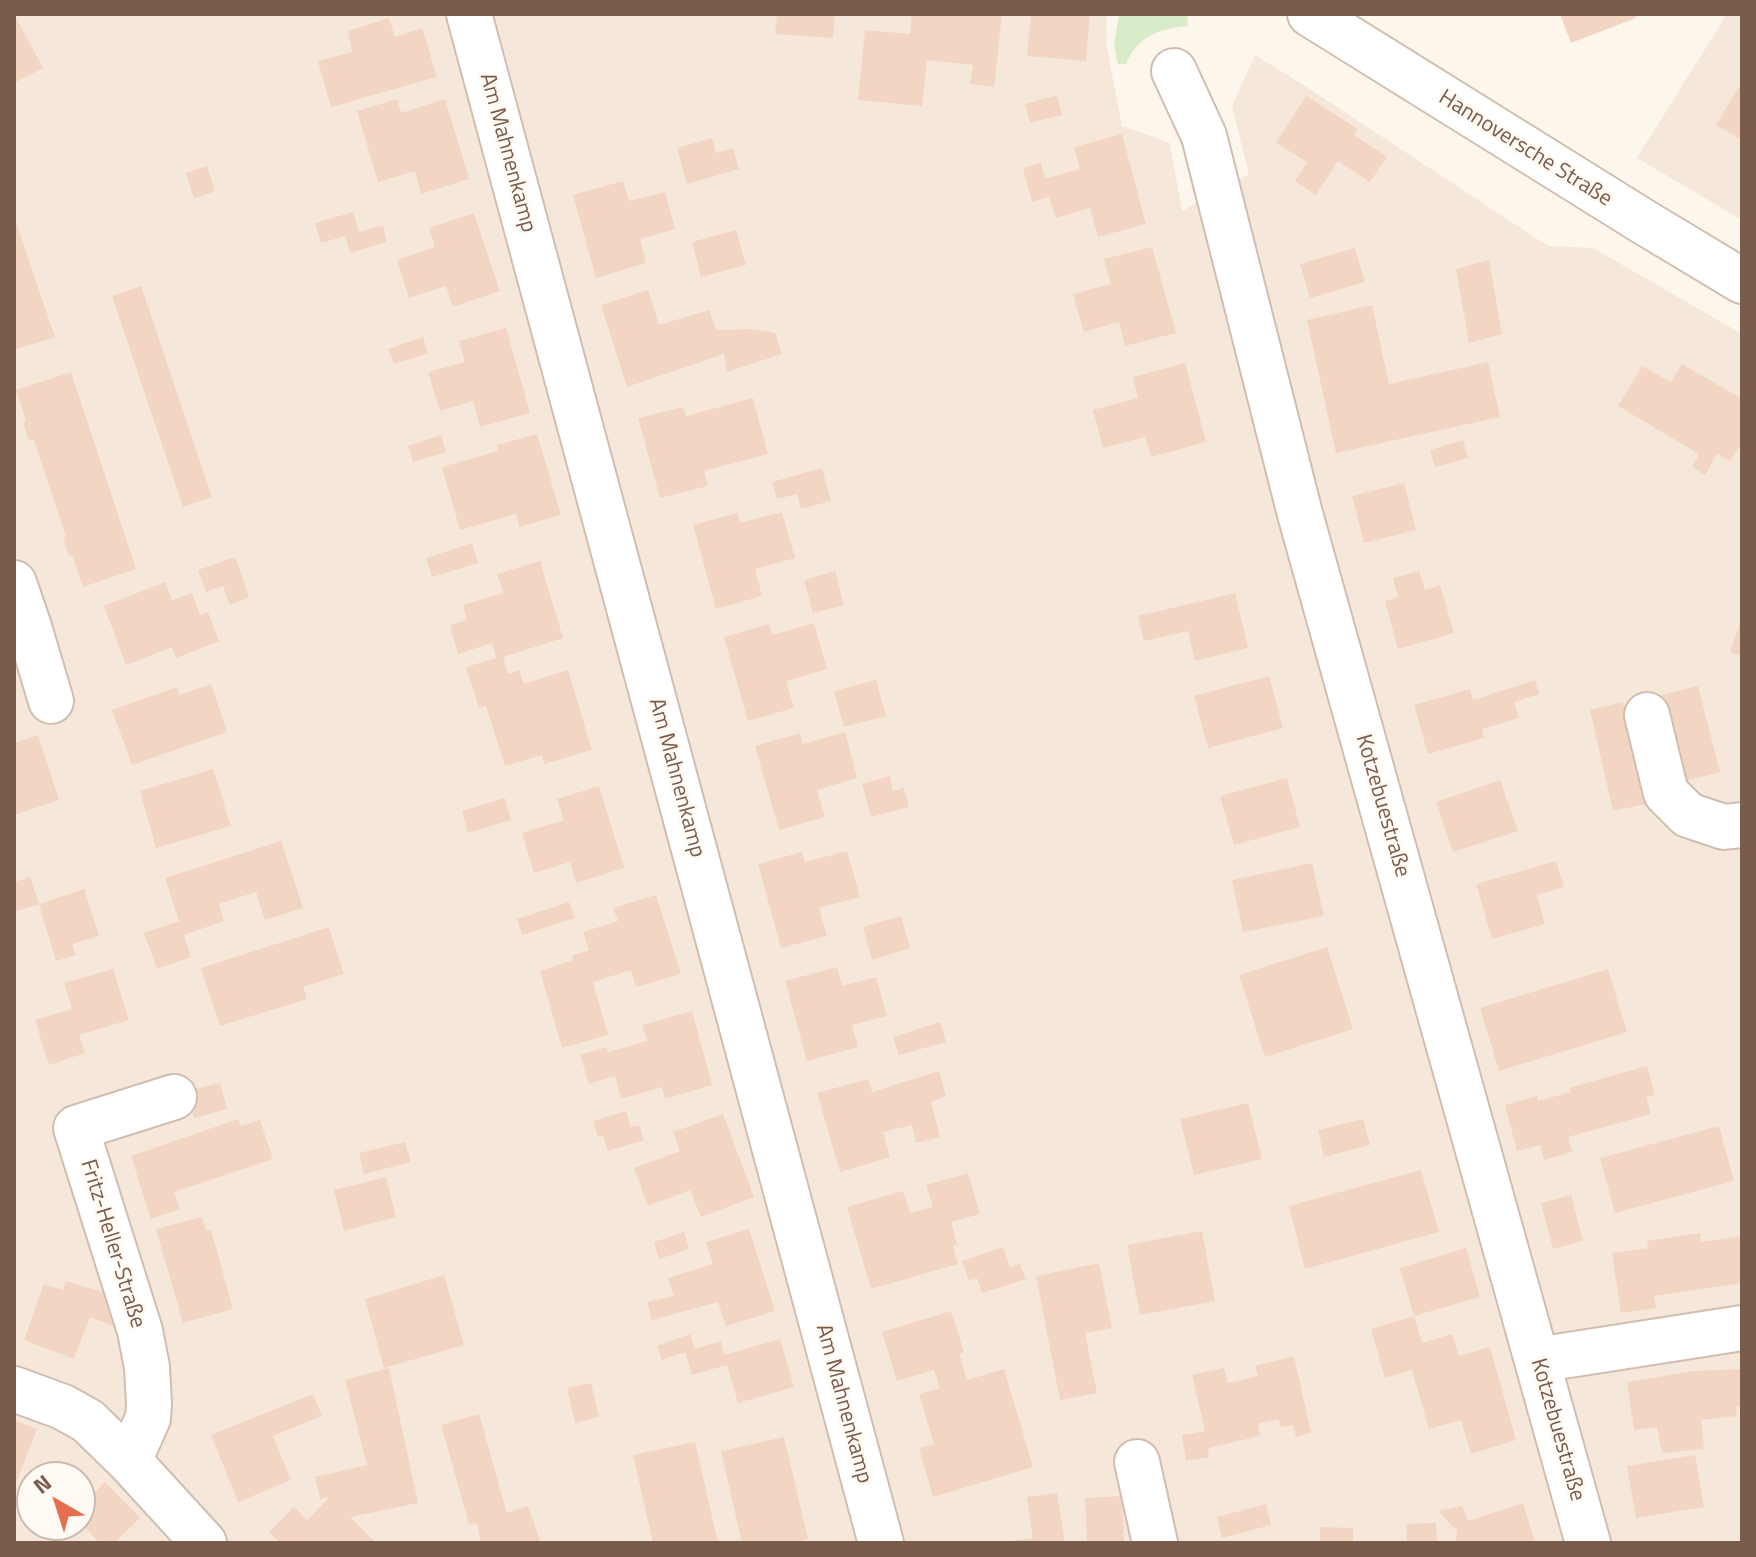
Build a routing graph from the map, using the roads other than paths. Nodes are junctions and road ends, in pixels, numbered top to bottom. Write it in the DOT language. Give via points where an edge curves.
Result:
graph roads {
  1 [pos="469,14"];
  2 [pos="1322,19"];
  3 [pos="1174,71"];
  4 [pos="1742,281"];
  5 [pos="14,583"];
  6 [pos="51,701"];
  7 [pos="1647,715"];
  8 [pos="1742,825"];
  9 [pos="174,1097"];
  10 [pos="1742,1328"];
  11 [pos="1537,1360"];
  12 [pos="14,1389"];
  13 [pos="129,1461"];
  14 [pos="1137,1462"];
  15 [pos="204,1543"];
  16 [pos="881,1543"];
  17 [pos="1155,1543"];
  18 [pos="1588,1543"];
  1 -- 16 [label="street, Am Mahnenkamp"];
  2 -- 4 [label="street, Hannoversche Straße"];
  3 -- 11 [label="street, Kotzebuestraße" via="1204,136 1300,514"];
  5 -- 6 [label="street"];
  7 -- 8 [label="street" via="1666,793 1688,815 1724,827"];
  9 -- 13 [label="street, Fritz-Heller-Straße" via="76,1128 147,1367 148,1418"];
  10 -- 11 [label="street"];
  11 -- 18 [label="street, Kotzebuestraße"];
  12 -- 13 [label="street" via="88,1421"];
  13 -- 15 [label="street"];
  14 -- 17 [label="street"];
}
